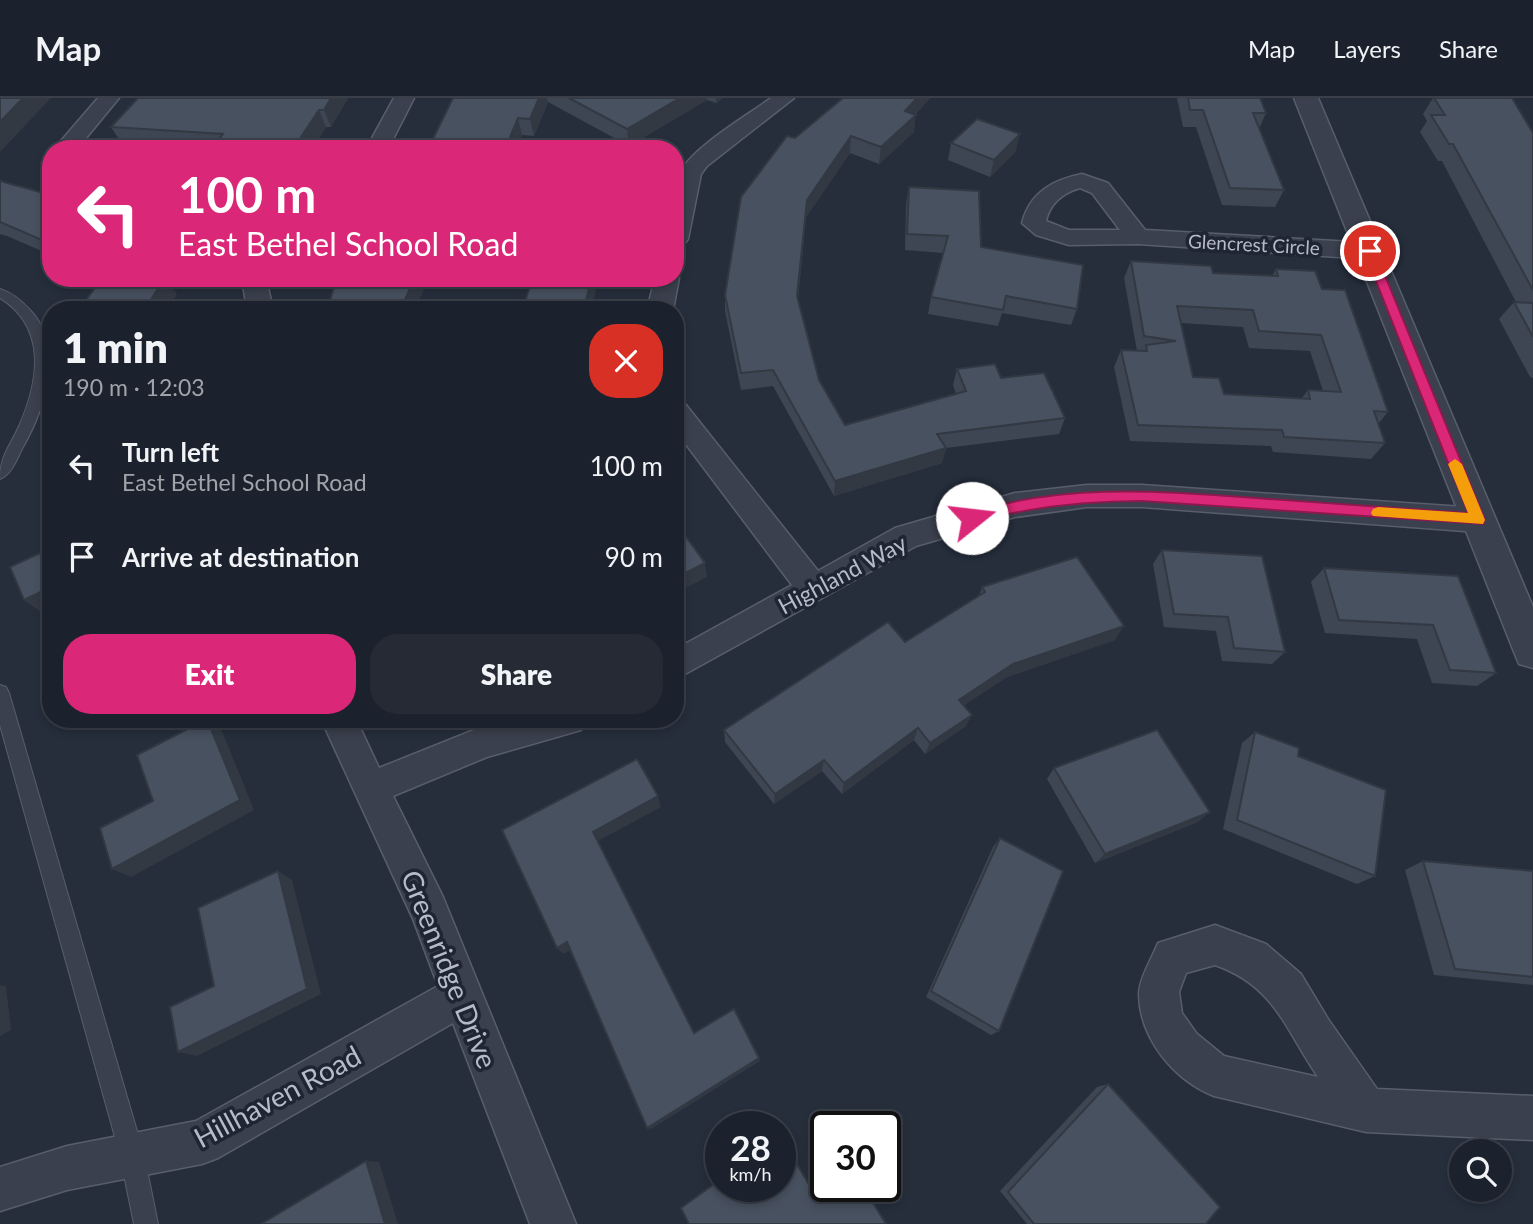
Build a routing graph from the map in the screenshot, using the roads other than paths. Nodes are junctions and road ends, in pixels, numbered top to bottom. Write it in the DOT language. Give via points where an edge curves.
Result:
graph roads {
  1 [pos="109,98"];
  2 [pos="404,98"];
  3 [pos="785,98"];
  4 [pos="1306,98"];
  5 [pos="73,140"];
  6 [pos="382,140"];
  7 [pos="684,202"];
  8 [pos="1138,237"];
  9 [pos="1370,251"];
  10 [pos="0,293"];
  11 [pos="684,422"];
  12 [pos="0,473"];
  13 [pos="1478,520"];
  14 [pos="814,589"];
  15 [pos="1533,652"];
  16 [pos="684,661"];
  17 [pos="0,693"];
  18 [pos="342,728"];
  19 [pos="536,728"];
  20 [pos="371,788"];
  21 [pos="462,995"];
  22 [pos="1366,1110"];
  23 [pos="1533,1118"];
  24 [pos="132,1155"];
  25 [pos="0,1189"];
  26 [pos="146,1224"];
  27 [pos="553,1224"];
  1 -- 5 [label="street"];
  2 -- 6 [label="street"];
  3 -- 7 [label="street" via="699,161 690,174"];
  4 -- 9 [label="street"];
  8 -- 9 [label="street, Glencrest Circle"];
  9 -- 13 [label="street"];
  10 -- 12 [label="lane" via="11,297 37,328 41,368 34,406"];
  11 -- 14 [label="street"];
  13 -- 14 [label="street, Highland Way" via="1087,496 1015,505 906,537"];
  13 -- 15 [label="street"];
  14 -- 16 [label="street, Highland Way"];
  17 -- 24 [label="lane"];
  18 -- 20 [label="street, Greenridge Drive"];
  19 -- 20 [label="street" via="484,742"];
  20 -- 21 [label="street, Greenridge Drive" via="429,911"];
  21 -- 24 [label="street, Hillhaven Road" via="202,1142"];
  21 -- 27 [label="street, Greenridge Drive"];
  22 -- 22 [label="street" via="1214,1075 1182,1049 1163,1020 1159,992 1172,957 1215,945 1252,958 1287,988"];
  22 -- 23 [label="street"];
  24 -- 25 [label="street, Hillhaven Road" via="67,1168"];
  24 -- 26 [label="lane"];
}
